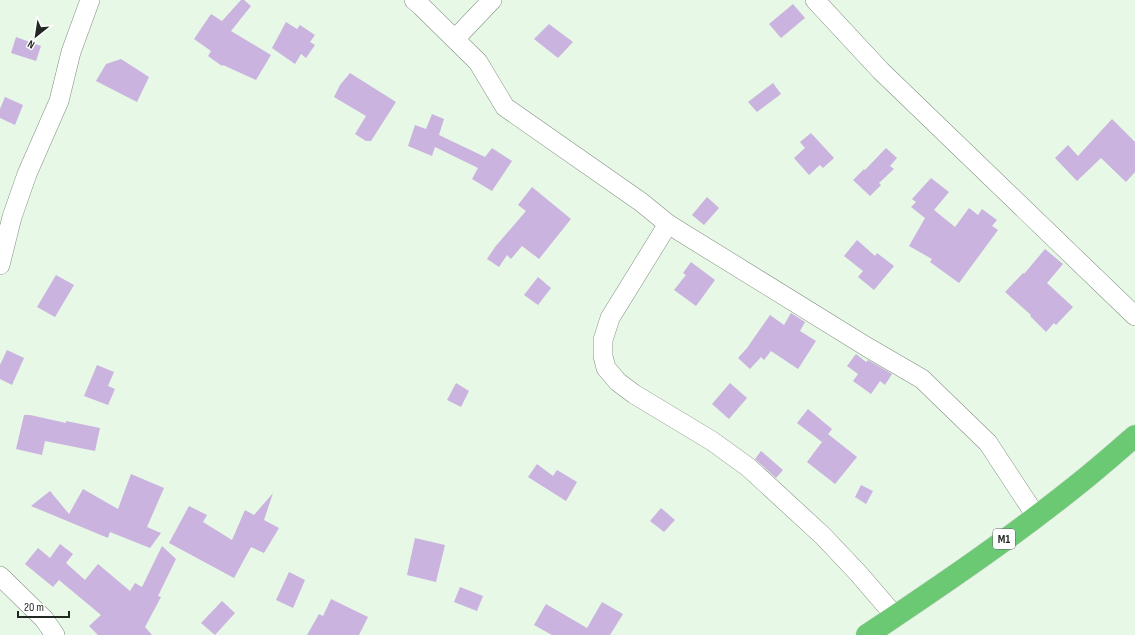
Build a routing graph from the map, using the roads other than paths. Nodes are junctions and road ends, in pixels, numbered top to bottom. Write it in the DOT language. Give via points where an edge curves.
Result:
graph roads {
  1 [pos="90,0"];
  2 [pos="414,0"];
  3 [pos="492,0"];
  4 [pos="815,0"];
  5 [pos="454,39"];
  6 [pos="668,224"];
  7 [pos="4,233"];
  8 [pos="0,265"];
  9 [pos="1135,316"];
  10 [pos="1135,436"];
  11 [pos="1036,516"];
  12 [pos="0,576"];
  13 [pos="895,616"];
  14 [pos="55,635"];
  15 [pos="867,635"];
  1 -- 7 [label="street" via="71,52 59,101"];
  2 -- 5 [label="street"];
  3 -- 5 [label="street"];
  4 -- 9 [label="street" via="881,71"];
  5 -- 6 [label="street" via="478,62 505,107 641,202"];
  6 -- 11 [label="street" via="922,379 988,443"];
  6 -- 13 [label="street" via="610,318 603,340 606,368 618,382 634,394 712,441 748,467 823,536"];
  7 -- 8 [label="street"];
  10 -- 11 [label="highway, M1"];
  11 -- 13 [label="highway, M1"];
  12 -- 14 [label="street" via="44,619"];
  13 -- 15 [label="highway, M1"];
}
